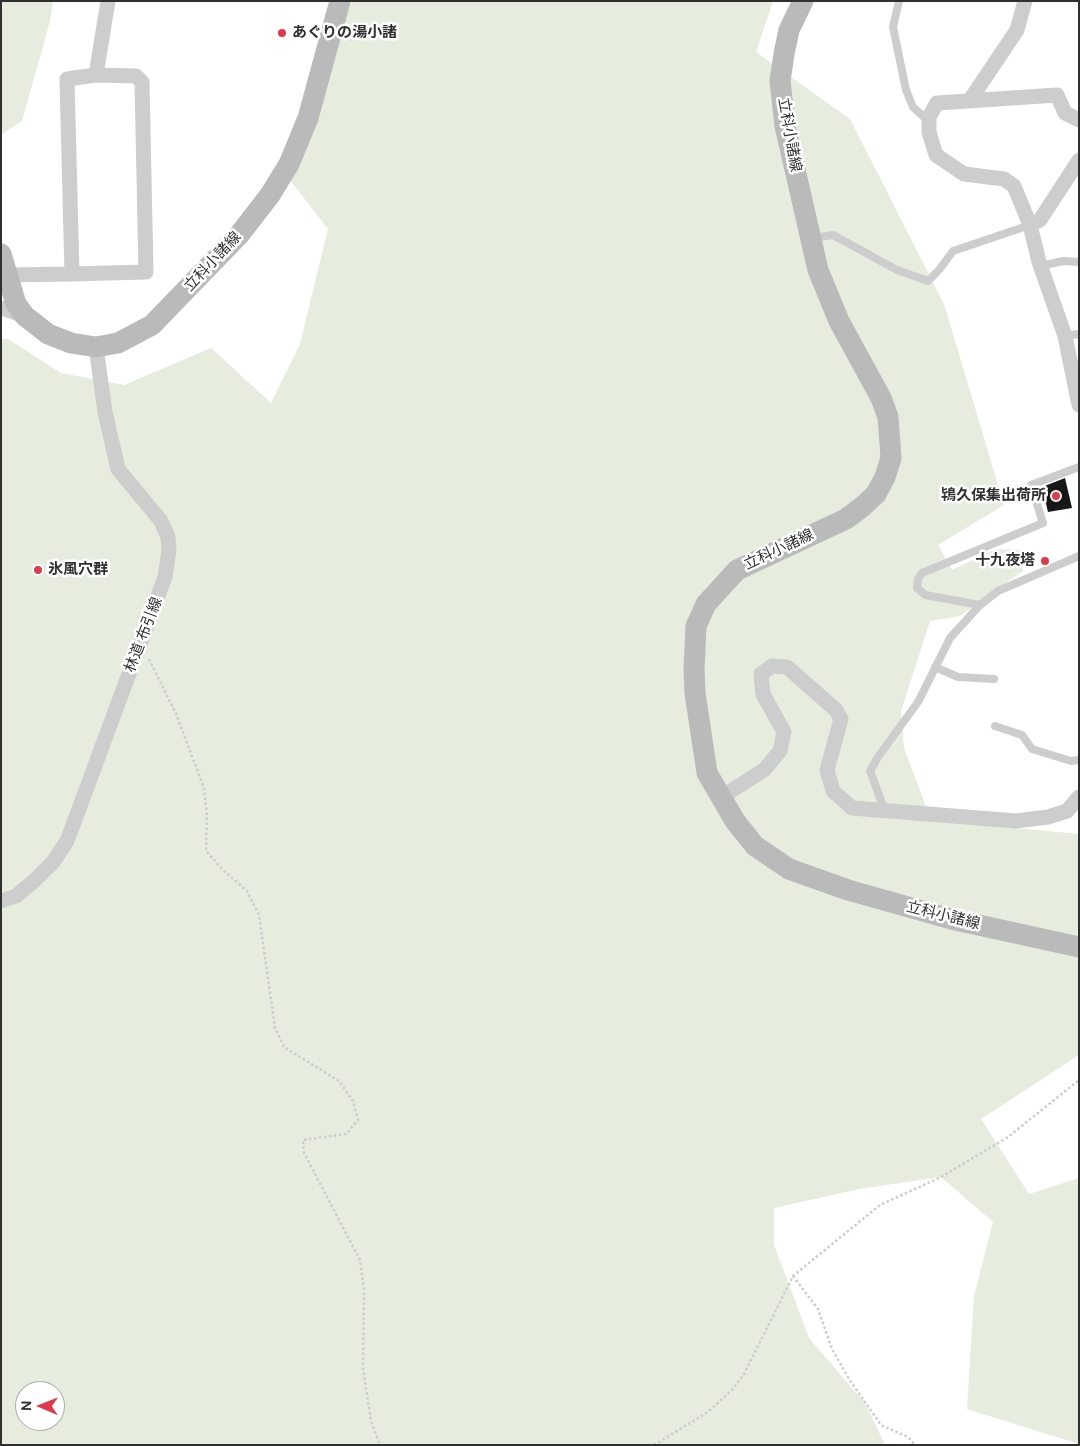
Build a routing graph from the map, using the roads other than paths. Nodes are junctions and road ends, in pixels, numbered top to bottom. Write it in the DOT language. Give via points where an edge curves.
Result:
graph roads {
  1 [pos="108,1"];
  2 [pos="803,1"];
  3 [pos="899,1"];
  4 [pos="1025,1"];
  5 [pos="338,2"];
  6 [pos="96,75"];
  7 [pos="970,100"];
  8 [pos="929,117"];
  9 [pos="1079,120"];
  10 [pos="1079,160"];
  11 [pos="1074,176"];
  12 [pos="1030,224"];
  13 [pos="811,238"];
  14 [pos="1079,262"];
  15 [pos="3,265"];
  16 [pos="1041,266"];
  17 [pos="72,274"];
  18 [pos="1,308"];
  19 [pos="24,316"];
  20 [pos="1072,335"];
  21 [pos="96,347"];
  22 [pos="1079,405"];
  23 [pos="1079,467"];
  24 [pos="1079,556"];
  25 [pos="980,605"];
  26 [pos="935,667"];
  27 [pos="994,679"];
  28 [pos="995,726"];
  29 [pos="1079,760"];
  30 [pos="1079,797"];
  31 [pos="720,798"];
  32 [pos="885,811"];
  33 [pos="1,901"];
  34 [pos="1079,947"];
  1 -- 6 [label="street"];
  2 -- 13 [label="main road, 立科小諸線" via="789,30 780,81 785,126"];
  3 -- 8 [label="lane" via="893,28 906,90 913,107 924,117"];
  4 -- 7 [label="street" via="1017,30"];
  5 -- 21 [label="main road, 立科小諸線" via="308,118 289,164 270,195 239,235 152,325 118,343"];
  6 -- 17 [label="street" via="67,79"];
  6 -- 17 [label="street" via="136,76 142,82 146,272"];
  7 -- 8 [label="street" via="937,103"];
  7 -- 9 [label="street" via="1057,96 1065,112"];
  8 -- 12 [label="street" via="929,132 936,155 964,174 1004,179 1014,186"];
  10 -- 11 [label="street"];
  11 -- 12 [label="street" via="1040,220"];
  12 -- 13 [label="lane" via="953,251 928,281 897,270 833,236"];
  12 -- 16 [label="street"];
  13 -- 31 [label="main road, 立科小諸線" via="818,270 839,321 884,405 892,437 891,458 886,477 876,494 862,507 846,519 736,570 706,604 696,626 695,693 707,773"];
  14 -- 16 [label="lane"];
  15 -- 17 [label="street"];
  15 -- 19 [label="main road, 立科小諸線" via="16,304"];
  16 -- 20 [label="street"];
  18 -- 19 [label="street"];
  19 -- 21 [label="main road, 立科小諸線" via="48,334 71,343"];
  20 -- 22 [label="street"];
  21 -- 33 [label="street, 林道 布引線" via="105,412 118,469 161,522 168,537 165,577 67,841 35,880 16,896"];
  23 -- 25 [label="lane" via="1032,485 1043,524 922,573 918,579 917,588 925,595"];
  24 -- 25 [label="lane" via="998,591"];
  25 -- 26 [label="lane" via="950,638"];
  26 -- 27 [label="lane" via="958,678"];
  26 -- 32 [label="lane" via="918,702 870,771"];
  28 -- 29 [label="lane" via="1022,735 1032,749 1071,761"];
  30 -- 32 [label="street" via="1067,812 1048,818 1016,821"];
  31 -- 32 [label="street" via="764,770 780,751 784,732 763,694 761,674 772,666 787,667 819,693 841,719 827,770 833,791 852,808"];
  31 -- 34 [label="main road, 立科小諸線" via="755,846 789,869 950,920"];
}
